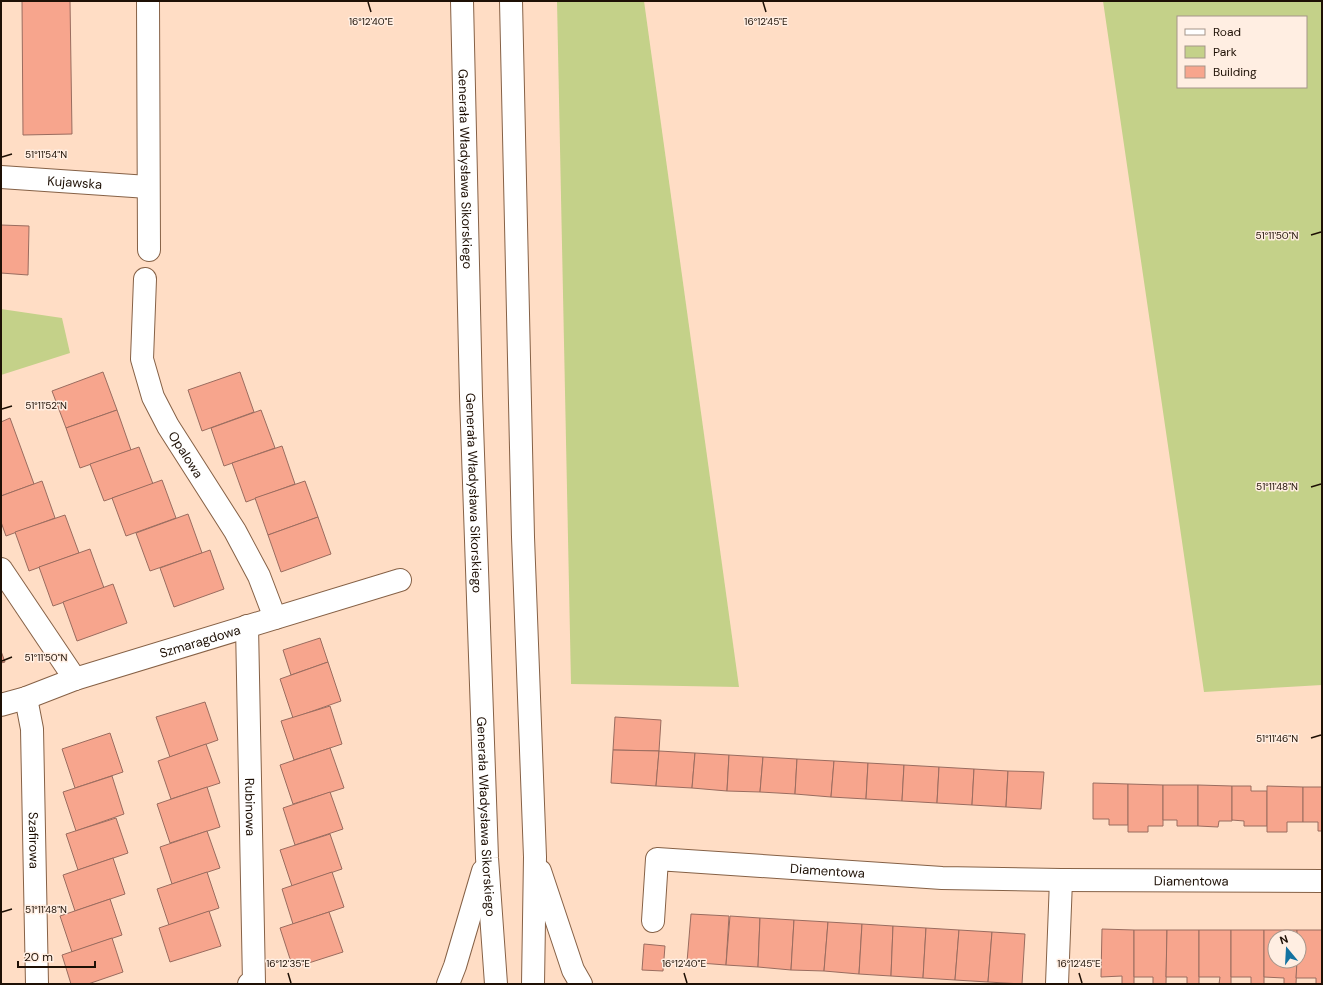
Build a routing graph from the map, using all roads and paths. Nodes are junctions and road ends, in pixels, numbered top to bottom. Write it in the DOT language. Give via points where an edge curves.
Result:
graph roads {
  1 [pos="148,1"];
  2 [pos="462,1"];
  3 [pos="510,1"];
  4 [pos="1,177"];
  5 [pos="148,187"];
  6 [pos="149,250"];
  7 [pos="145,279"];
  8 [pos="1,569"];
  9 [pos="400,580"];
  10 [pos="275,618"];
  11 [pos="247,626"];
  12 [pos="75,679"];
  13 [pos="26,698"];
  14 [pos="1,705"];
  15 [pos="535,856"];
  16 [pos="487,858"];
  17 [pos="1061,880"];
  18 [pos="1322,881"];
  19 [pos="653,921"];
  20 [pos="37,984"];
  21 [pos="249,984"];
  22 [pos="448,984"];
  23 [pos="496,984"];
  24 [pos="533,984"];
  25 [pos="581,984"];
  26 [pos="1057,984"];
  1 -- 5 [label="street"];
  2 -- 16 [label="street, Generała Władysława Sikorskiego" via="471,396"];
  3 -- 15 [label="street" via="523,537"];
  4 -- 5 [label="street, Kujawska"];
  5 -- 6 [label="street"];
  7 -- 10 [label="street, Opalowa" via="142,359 153,397 168,426 235,532 259,576"];
  8 -- 12 [label="street"];
  9 -- 10 [label="street, Szmaragdowa"];
  10 -- 11 [label="street, Szmaragdowa"];
  11 -- 12 [label="street, Szmaragdowa"];
  11 -- 21 [label="street, Rubinowa" via="254,983"];
  12 -- 13 [label="street, Szmaragdowa"];
  13 -- 14 [label="street, Szmaragdowa"];
  13 -- 20 [label="street, Szafirowa" via="32,729"];
  15 -- 24 [label="street"];
  15 -- 25 [label="street"];
  16 -- 22 [label="street"];
  16 -- 23 [label="street, Generała Władysława Sikorskiego"];
  17 -- 18 [label="street, Diamentowa"];
  17 -- 19 [label="street, Diamentowa" via="942,878 657,859"];
  17 -- 26 [label="street"];
}
